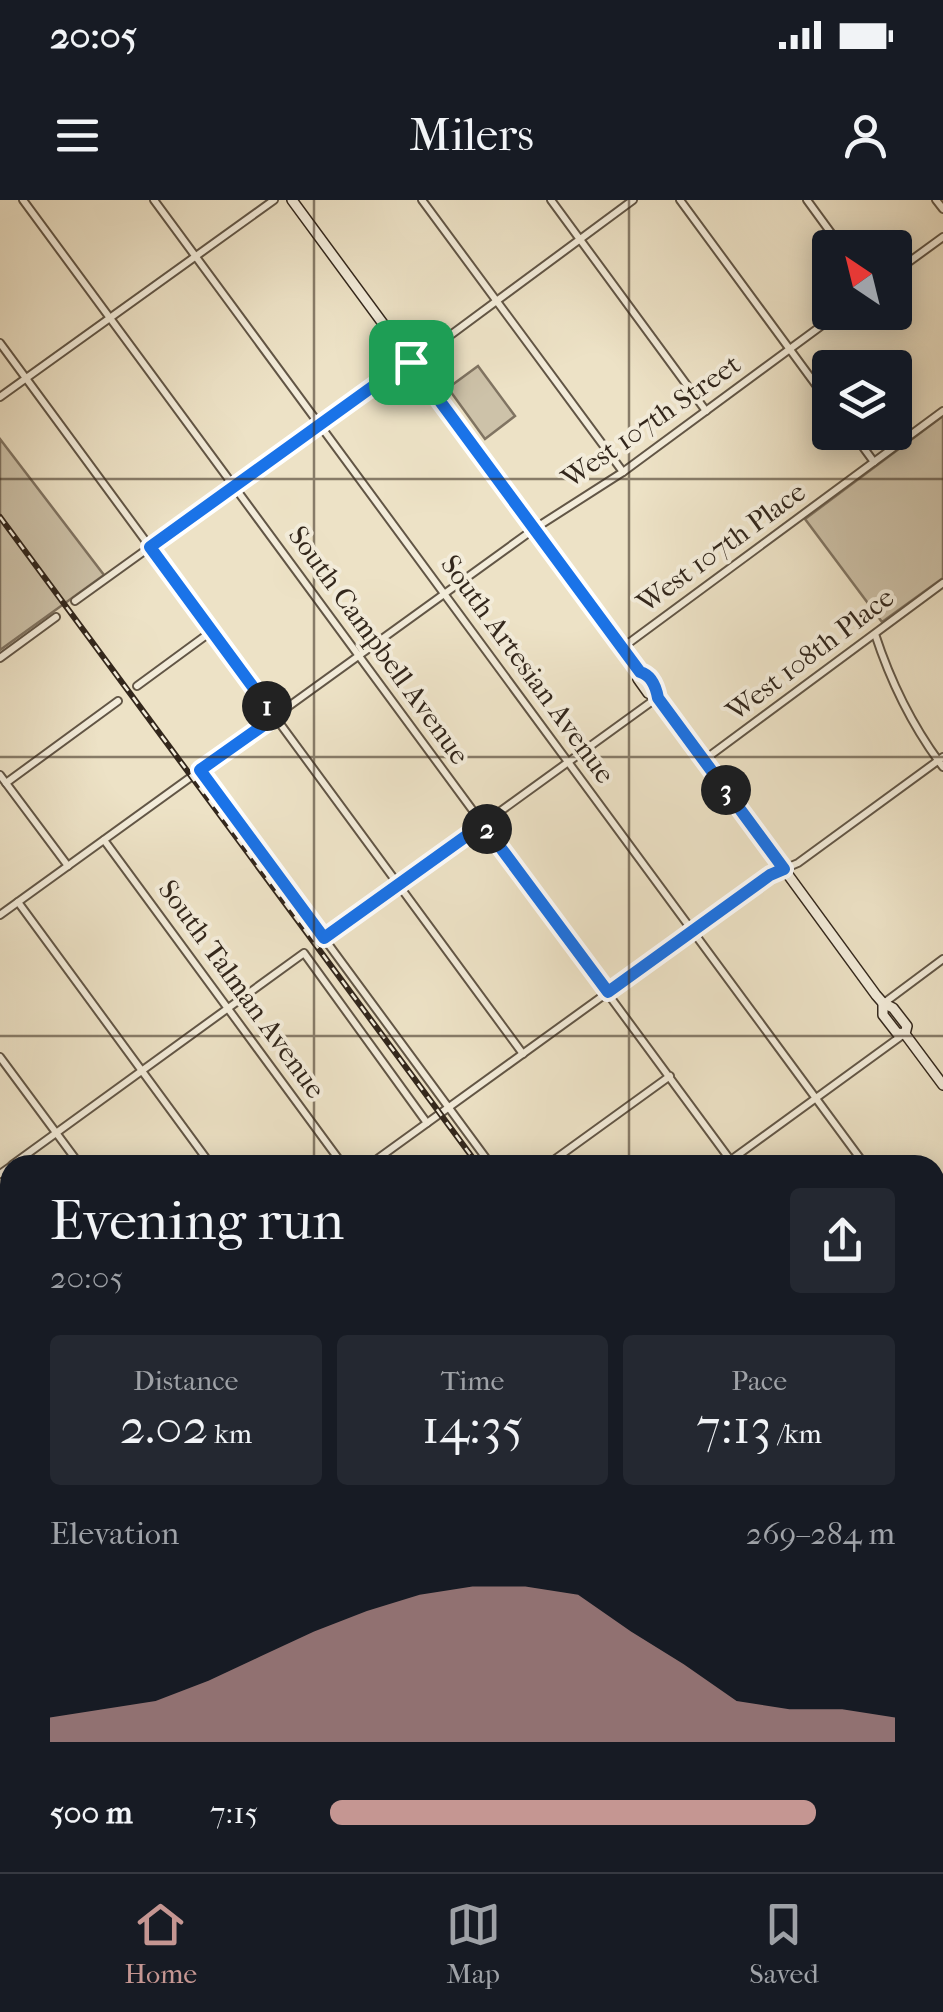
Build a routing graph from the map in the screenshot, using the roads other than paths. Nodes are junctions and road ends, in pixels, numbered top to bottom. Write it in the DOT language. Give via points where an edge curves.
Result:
graph roads {
  1 [pos="24,200"];
  2 [pos="154,200"];
  3 [pos="274,200"];
  4 [pos="292,200"];
  5 [pos="422,200"];
  6 [pos="551,200"];
  7 [pos="633,200"];
  8 [pos="680,200"];
  9 [pos="808,200"];
  10 [pos="936,200"];
  11 [pos="943,210"];
  12 [pos="829,230"];
  13 [pos="943,236"];
  14 [pos="580,240"];
  15 [pos="196,256"];
  16 [pos="912,259"];
  17 [pos="496,301"];
  18 [pos="110,318"];
  19 [pos="816,330"];
  20 [pos="0,343"];
  21 [pos="790,350"];
  22 [pos="411,362"];
  23 [pos="26,378"];
  24 [pos="812,380"];
  25 [pos="0,397"];
  26 [pos="943,410"];
  27 [pos="706,411"];
  28 [pos="320,425"];
  29 [pos="865,450"];
  30 [pos="874,462"];
  31 [pos="623,472"];
  32 [pos="234,486"];
  33 [pos="534,530"];
  34 [pos="150,547"];
  35 [pos="943,583"];
  36 [pos="444,594"];
  37 [pos="75,601"];
  38 [pos="56,617"];
  39 [pos="212,631"];
  40 [pos="875,634"];
  41 [pos="622,648"];
  42 [pos="359,656"];
  43 [pos="0,658"];
  44 [pos="137,686"];
  45 [pos="658,698"];
  46 [pos="118,700"];
  47 [pos="275,717"];
  48 [pos="704,760"];
  49 [pos="568,762"];
  50 [pos="941,762"];
  51 [pos="200,770"];
  52 [pos="3,779"];
  53 [pos="483,824"];
  54 [pos="104,840"];
  55 [pos="68,866"];
  56 [pos="784,869"];
  57 [pos="398,885"];
  58 [pos="18,902"];
  59 [pos="0,915"];
  60 [pos="692,931"];
  61 [pos="324,938"];
  62 [pos="943,959"];
  63 [pos="608,992"];
  64 [pos="883,1004"];
  65 [pos="228,1008"];
  66 [pos="905,1034"];
  67 [pos="523,1054"];
  68 [pos="0,1056"];
  69 [pos="142,1071"];
  70 [pos="670,1076"];
  71 [pos="943,1085"];
  72 [pos="816,1098"];
  73 [pos="449,1107"];
  74 [pos="428,1123"];
  75 [pos="56,1133"];
  76 [pos="26,1155"];
  77 [pos="72,1155"];
  78 [pos="204,1155"];
  79 [pos="336,1155"];
  80 [pos="383,1155"];
  81 [pos="485,1155"];
  82 [pos="561,1155"];
  83 [pos="724,1155"];
  84 [pos="741,1155"];
  85 [pos="858,1155"];
  1 -- 18 [label="street, South Campbell Avenue"];
  2 -- 15 [label="street, South Artesian Avenue"];
  3 -- 15 [label="street"];
  4 -- 22 [label="main road"];
  5 -- 17 [label="street"];
  6 -- 14 [label="street"];
  7 -- 14 [label="street"];
  8 -- 21 [label="street"];
  9 -- 12 [label="street"];
  10 -- 11 [label="street"];
  13 -- 16 [label="street"];
  14 -- 17 [label="street"];
  14 -- 27 [label="street"];
  15 -- 18 [label="street"];
  15 -- 28 [label="street, South Artesian Avenue"];
  17 -- 22 [label="street"];
  17 -- 31 [label="street"];
  18 -- 23 [label="street"];
  18 -- 32 [label="street, South Campbell Avenue"];
  19 -- 21 [label="street, West 107th Street"];
  20 -- 23 [label="street"];
  21 -- 24 [label="street"];
  21 -- 27 [label="street, West 107th Street"];
  22 -- 28 [label="street"];
  22 -- 33 [label="main road"];
  23 -- 25 [label="street"];
  23 -- 34 [label="street"];
  26 -- 30 [label="street, West 107th Place"];
  27 -- 31 [label="street, West 107th Street"];
  28 -- 32 [label="street"];
  28 -- 36 [label="street, South Artesian Avenue"];
  29 -- 30 [label="street"];
  30 -- 41 [label="street, West 107th Place"];
  31 -- 33 [label="street, West 107th Street"];
  32 -- 34 [label="street"];
  32 -- 42 [label="street, South Campbell Avenue"];
  33 -- 36 [label="street, West 107th Street"];
  33 -- 41 [label="main road"];
  34 -- 37 [label="street"];
  34 -- 39 [label="street"];
  35 -- 40 [label="street, West 108th Place"];
  36 -- 42 [label="street, West 107th Street"];
  36 -- 49 [label="street, South Artesian Avenue"];
  38 -- 43 [label="street"];
  39 -- 44 [label="street"];
  39 -- 47 [label="street"];
  40 -- 48 [label="street, West 108th Place"];
  40 -- 50 [label="street" via="912,723"];
  41 -- 45 [label="main road"];
  42 -- 47 [label="street, West 107th Street"];
  42 -- 53 [label="street, South Campbell Avenue"];
  45 -- 48 [label="main road"];
  45 -- 49 [label="street"];
  46 -- 52 [label="street"];
  47 -- 51 [label="street, West 107th Street"];
  47 -- 57 [label="street"];
  48 -- 56 [label="main road"];
  49 -- 53 [label="street"];
  49 -- 60 [label="street, South Artesian Avenue"];
  50 -- 56 [label="street"];
  51 -- 54 [label="street, West 107th Street"];
  51 -- 61 [label="street"];
  52 -- 55 [label="street"];
  53 -- 57 [label="street"];
  53 -- 63 [label="street, South Campbell Avenue"];
  54 -- 55 [label="street, West 107th Street"];
  54 -- 65 [label="street, South Talman Avenue"];
  55 -- 58 [label="street, West 107th Street"];
  56 -- 60 [label="street"];
  56 -- 64 [label="main road"];
  57 -- 61 [label="street"];
  57 -- 67 [label="street"];
  58 -- 59 [label="street, West 107th Street"];
  58 -- 69 [label="street"];
  60 -- 63 [label="street"];
  60 -- 72 [label="street, South Artesian Avenue"];
  61 -- 73 [label="street"];
  62 -- 64 [label="street"];
  63 -- 67 [label="street"];
  63 -- 70 [label="street, South Campbell Avenue"];
  64 -- 66 [label="main road" via="900,1016"];
  65 -- 69 [label="street"];
  65 -- 74 [label="street" via="304,953"];
  65 -- 79 [label="street, South Talman Avenue"];
  66 -- 71 [label="main road"];
  66 -- 72 [label="street"];
  67 -- 73 [label="street"];
  68 -- 75 [label="street"];
  69 -- 75 [label="street"];
  69 -- 78 [label="street"];
  70 -- 82 [label="street"];
  70 -- 83 [label="street, South Campbell Avenue"];
  72 -- 84 [label="street"];
  72 -- 85 [label="street, South Artesian Avenue"];
  73 -- 74 [label="street"];
  73 -- 81 [label="street"];
  74 -- 80 [label="street"];
  75 -- 76 [label="street"];
  75 -- 77 [label="street"];
}
